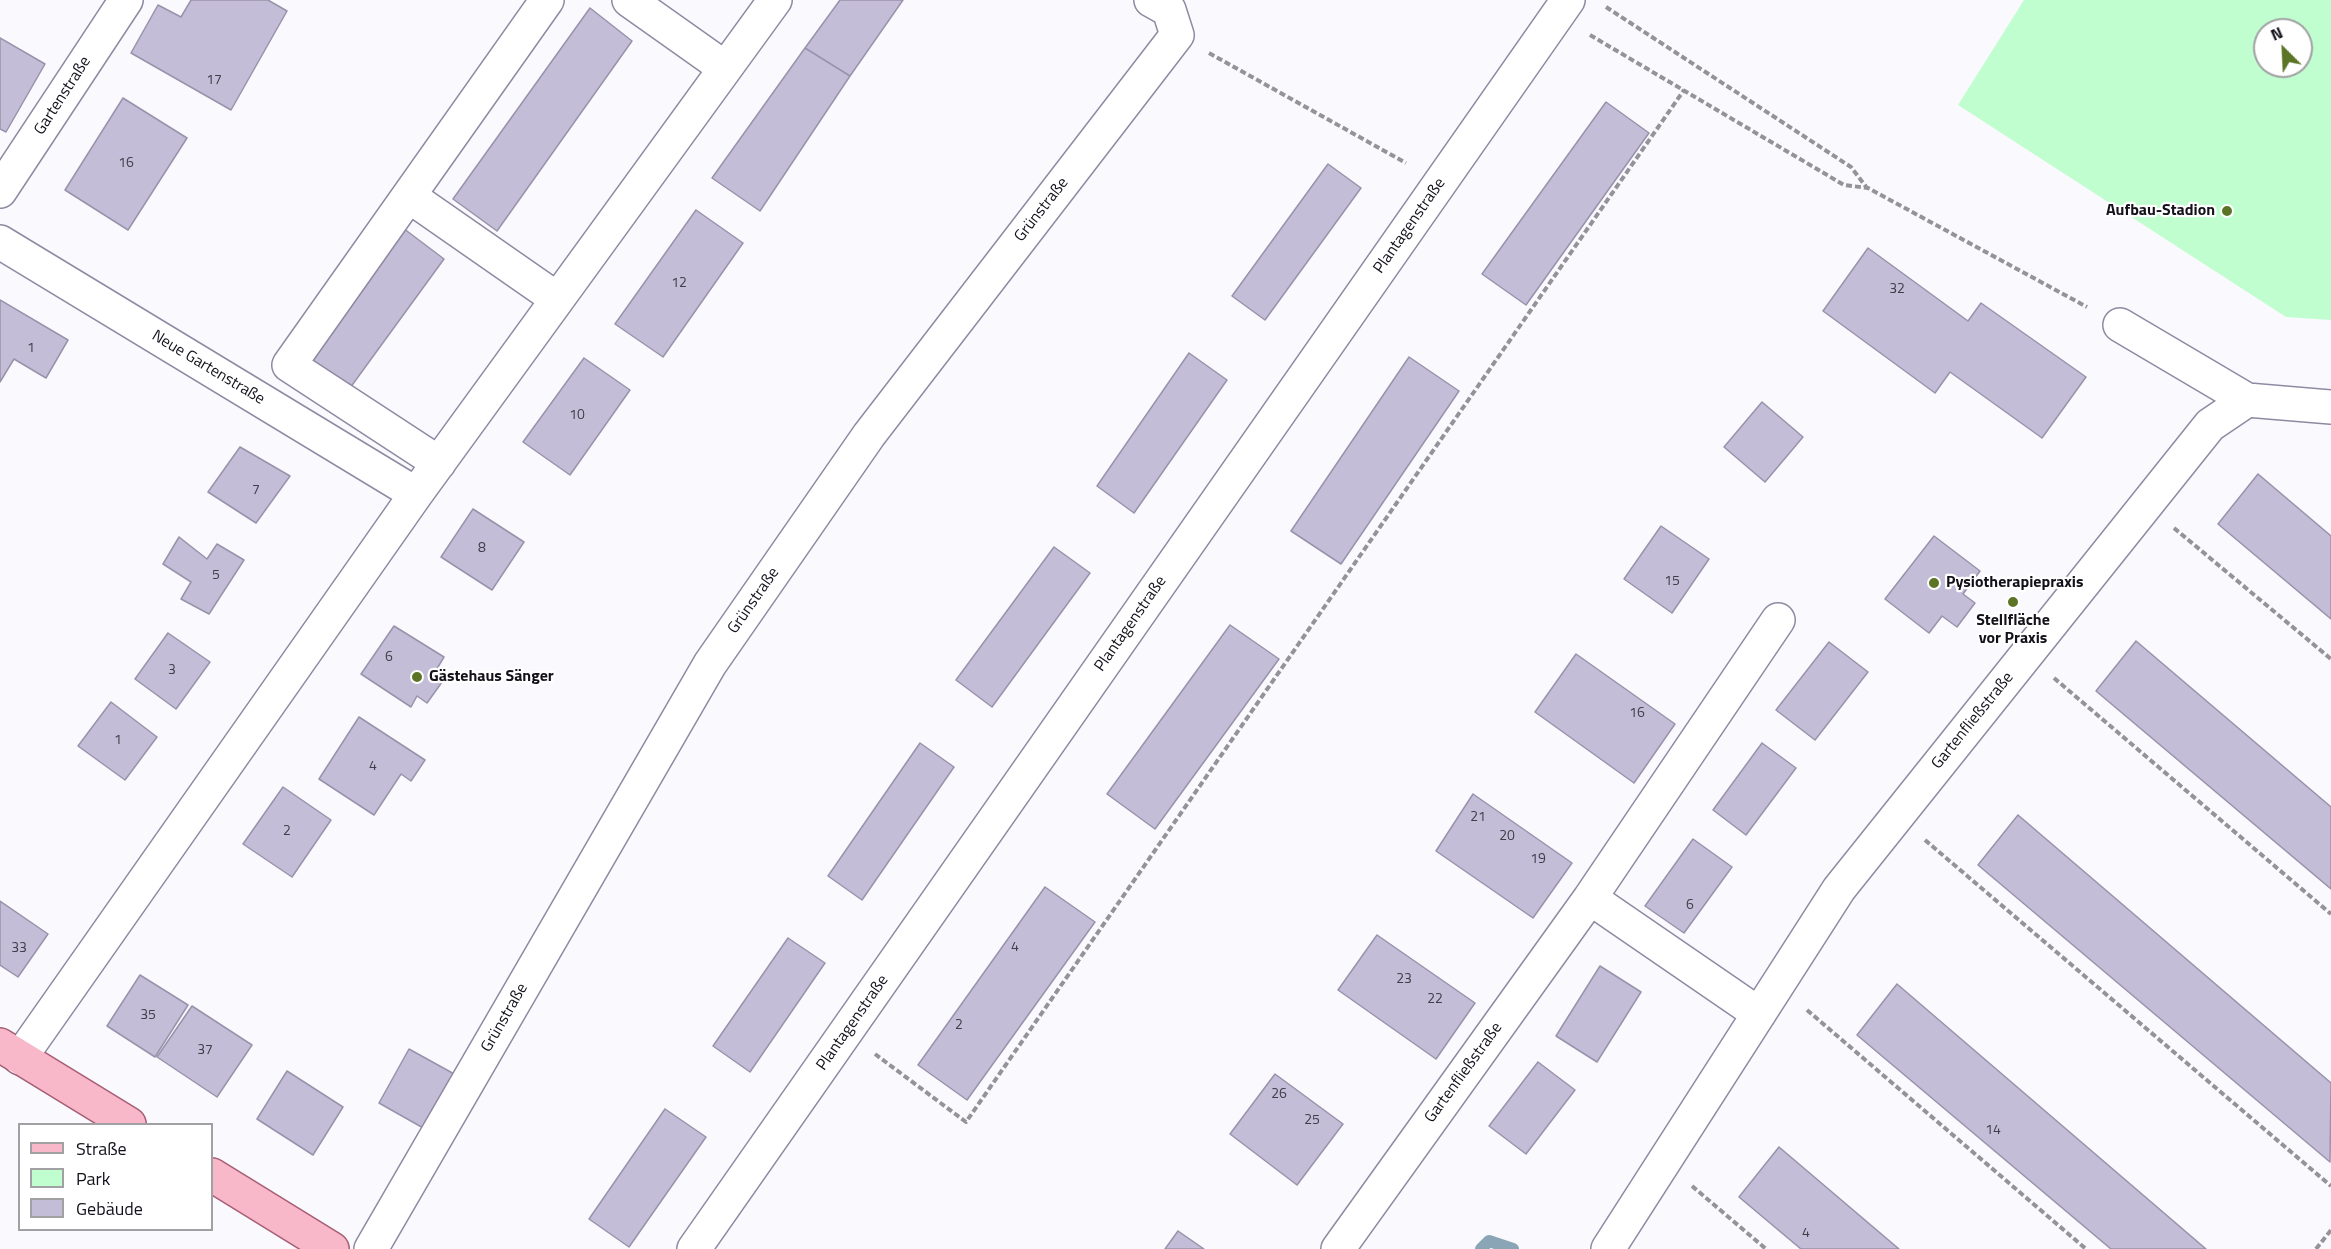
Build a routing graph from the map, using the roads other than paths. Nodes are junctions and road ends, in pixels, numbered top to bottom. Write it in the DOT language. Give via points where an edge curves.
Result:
graph roads {
  1 [pos="126,0"];
  2 [pos="547,0"];
  3 [pos="629,0"];
  4 [pos="775,0"];
  5 [pos="1151,0"];
  6 [pos="1565,4"];
  7 [pos="725,68"];
  8 [pos="0,191"];
  9 [pos="409,195"];
  10 [pos="0,242"];
  11 [pos="557,299"];
  12 [pos="2120,325"];
  13 [pos="2247,400"];
  14 [pos="2331,407"];
  15 [pos="439,463"];
  16 [pos="416,494"];
  17 [pos="1778,620"];
  18 [pos="1590,897"];
  19 [pos="1759,1014"];
  20 [pos="10,1051"];
  21 [pos="126,1123"];
  22 [pos="213,1176"];
  23 [pos="332,1249"];
  24 [pos="371,1249"];
  25 [pos="694,1249"];
  26 [pos="1338,1249"];
  27 [pos="1608,1249"];
  1 -- 8 [label="street, Gartenstraße"];
  2 -- 9 [label="street"];
  3 -- 7 [label="street"];
  4 -- 7 [label="street"];
  5 -- 24 [label="street, Grünstraße" via="1169,10 1177,35 869,435 710,664"];
  6 -- 25 [label="street, Plantagenstraße"];
  7 -- 11 [label="street"];
  9 -- 11 [label="street"];
  9 -- 15 [label="street" via="289,365"];
  10 -- 16 [label="street, Neue Gartenstraße"];
  11 -- 15 [label="street"];
  12 -- 13 [label="street"];
  13 -- 14 [label="street"];
  13 -- 19 [label="street, Gartenfließstraße" via="2210,425 1897,816 1839,889"];
  15 -- 16 [label="street"];
  16 -- 20 [label="street"];
  17 -- 18 [label="street, Gartenfließstraße"];
  18 -- 19 [label="street"];
  18 -- 26 [label="street, Gartenfließstraße"];
  19 -- 27 [label="street, Gartenfließstraße"];
  20 -- 21 [label="main road"];
  22 -- 23 [label="main road"];
}
